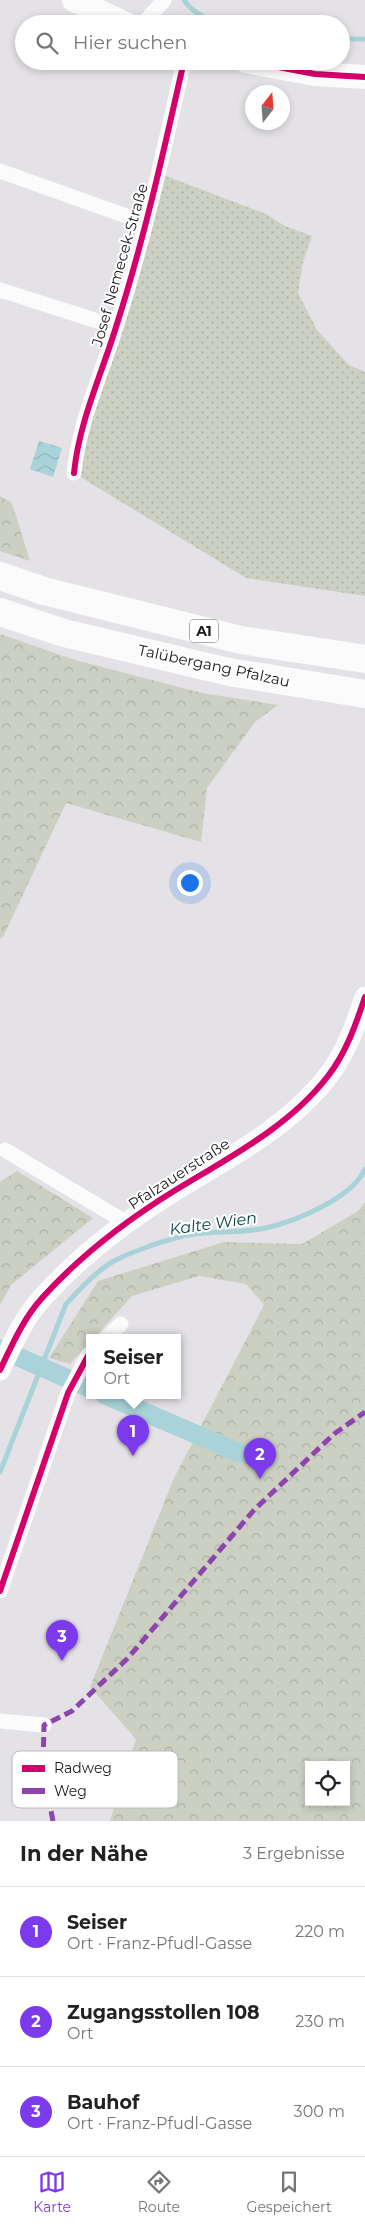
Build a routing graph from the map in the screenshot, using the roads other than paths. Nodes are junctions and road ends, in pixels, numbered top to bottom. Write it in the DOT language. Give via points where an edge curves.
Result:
graph roads {
  1 [pos="74,0"];
  2 [pos="162,1"];
  3 [pos="106,15"];
  4 [pos="150,15"];
  5 [pos="182,70"];
  6 [pos="294,70"];
  7 [pos="365,76"];
  8 [pos="0,171"];
  9 [pos="146,223"];
  10 [pos="0,290"];
  11 [pos="116,327"];
  12 [pos="74,473"];
  13 [pos="0,576"];
  14 [pos="0,612"];
  15 [pos="365,659"];
  16 [pos="365,694"];
  17 [pos="365,997"];
  18 [pos="5,1150"];
  19 [pos="127,1223"];
  20 [pos="121,1324"];
  21 [pos="110,1334"];
  22 [pos="86,1360"];
  23 [pos="0,1370"];
  24 [pos="0,1591"];
  25 [pos="0,1721"];
  26 [pos="44,1725"];
  1 -- 3 [label="main road"];
  2 -- 4 [label="street"];
  5 -- 9 [label="street, Josef Nemecek-Straße"];
  6 -- 7 [label="main road"];
  8 -- 9 [label="street, Josef Nemecek-Straße"];
  9 -- 11 [label="street, Josef Nemecek-Straße"];
  10 -- 11 [label="street, Josef Nemecek-Straße"];
  11 -- 12 [label="street, Josef Nemecek-Straße" via="77,443"];
  13 -- 15 [label="highway, Talübergang Pfalzau / A1" via="44,591 241,640"];
  14 -- 16 [label="highway, Talübergang Pfalzau / A1" via="64,633 229,672"];
  17 -- 19 [label="street, Pfalzauerstraße" via="339,1060 294,1111 260,1137"];
  18 -- 19 [label="street"];
  19 -- 23 [label="street, Pfalzauerstraße" via="65,1274 40,1300"];
  20 -- 21 [label="street"];
  22 -- 24 [label="street" via="68,1394"];
  25 -- 26 [label="street"];
}
